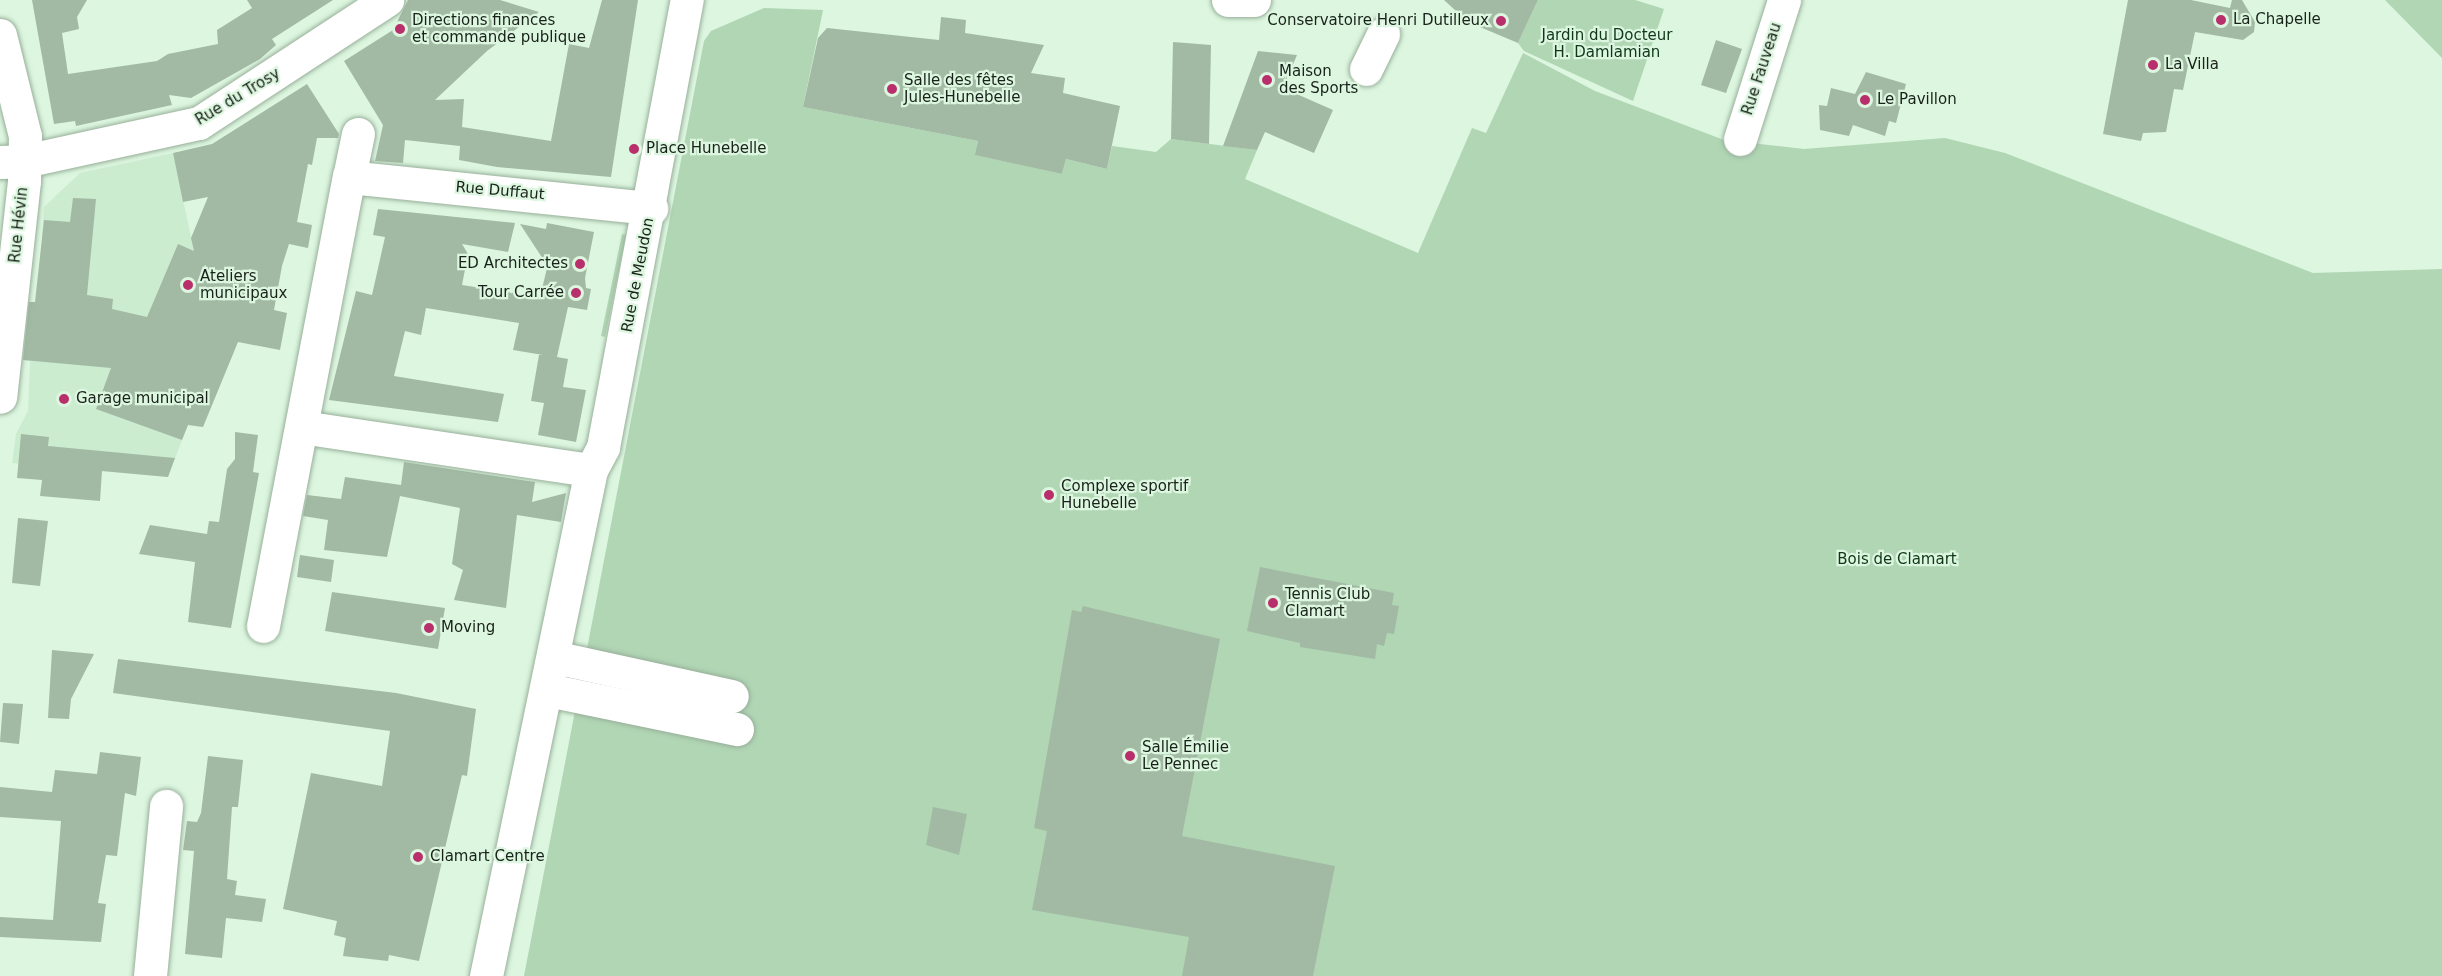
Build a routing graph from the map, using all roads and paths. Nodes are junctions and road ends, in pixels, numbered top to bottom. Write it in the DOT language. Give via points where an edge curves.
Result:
graph roads {
  1 [pos="387,0"];
  2 [pos="687,0"];
  3 [pos="1228,0"];
  4 [pos="1254,0"];
  5 [pos="1784,0"];
  6 [pos="1383,34"];
  7 [pos="0,35"];
  8 [pos="1366,69"];
  9 [pos="358,134"];
  10 [pos="1740,139"];
  11 [pos="12,161"];
  12 [pos="349,177"];
  13 [pos="645,207"];
  14 [pos="0,396"];
  15 [pos="302,427"];
  16 [pos="591,470"];
  17 [pos="263,626"];
  18 [pos="554,657"];
  19 [pos="548,690"];
  20 [pos="732,696"];
  21 [pos="737,729"];
  22 [pos="538,737"];
  23 [pos="166,806"];
  24 [pos="150,976"];
  25 [pos="486,976"];
  26 [pos="496,976"];
  1 -- 11 [label="street, Rue du Trosy" via="199,123"];
  2 -- 13 [label="street, Rue de Meudon" via="670,77 672,97"];
  3 -- 4 [label="street"];
  5 -- 10 [label="street, Rue Fauveau"];
  6 -- 8 [label="street"];
  7 -- 11 [label="street, Rue Hévin" via="25,136"];
  9 -- 12 [label="street"];
  11 -- 14 [label="street, Rue Hévin"];
  12 -- 13 [label="street, Rue Duffaut"];
  12 -- 15 [label="street"];
  13 -- 16 [label="street, Rue de Meudon" via="603,447"];
  15 -- 16 [label="street"];
  15 -- 17 [label="street"];
  16 -- 18 [label="street, Rue de Meudon"];
  18 -- 19 [label="street, Rue de Meudon"];
  18 -- 20 [label="street"];
  19 -- 21 [label="street"];
  19 -- 22 [label="street, Rue de Meudon"];
  22 -- 25 [label="street, Rue de Meudon"];
  22 -- 26 [label="street, Rue de Meudon" via="540,765"];
  23 -- 24 [label="street"];
}
